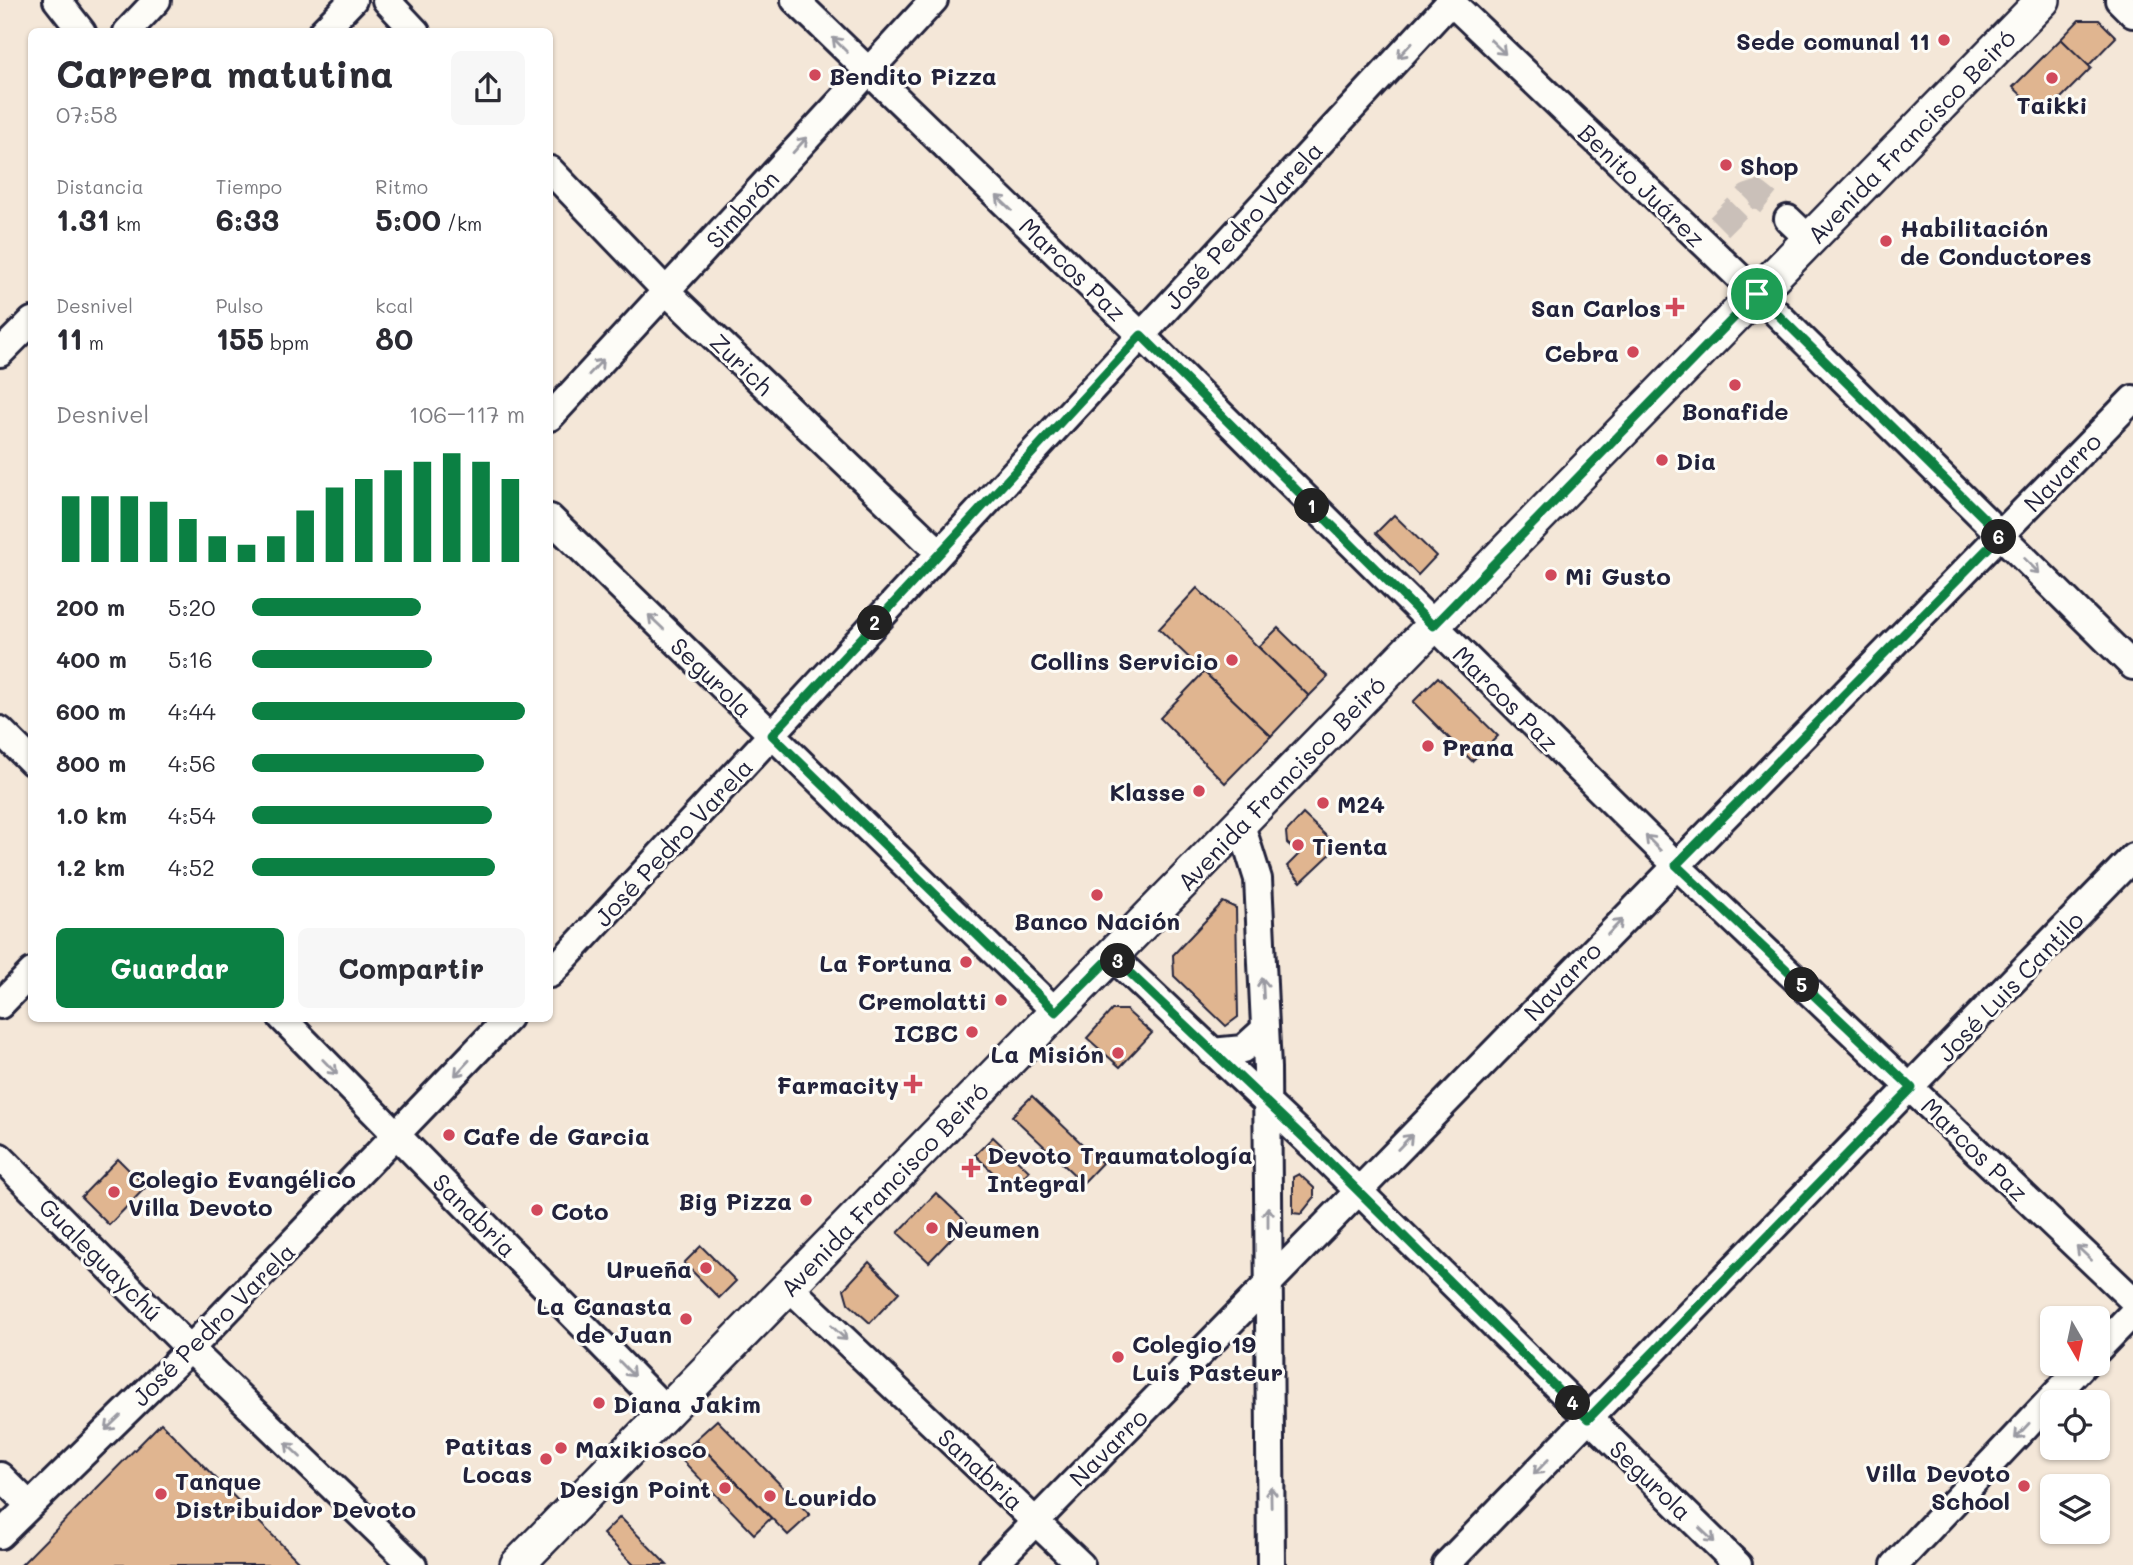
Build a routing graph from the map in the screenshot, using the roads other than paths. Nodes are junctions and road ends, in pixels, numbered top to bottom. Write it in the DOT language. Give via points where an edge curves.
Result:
graph roads {
  1 [pos="57,0"];
  2 [pos="157,0"];
  3 [pos="353,0"];
  4 [pos="386,0"];
  5 [pos="795,0"];
  6 [pos="934,0"];
  7 [pos="1450,0"];
  8 [pos="2043,0"];
  9 [pos="2119,0"];
  10 [pos="2133,15"];
  11 [pos="79,28"];
  12 [pos="131,28"];
  13 [pos="326,28"];
  14 [pos="412,28"];
  15 [pos="867,71"];
  16 [pos="553,173"];
  17 [pos="667,292"];
  18 [pos="1757,294"];
  19 [pos="28,325"];
  20 [pos="1141,335"];
  21 [pos="0,352"];
  22 [pos="2133,399"];
  23 [pos="553,414"];
  24 [pos="553,521"];
  25 [pos="2001,535"];
  26 [pos="939,552"];
  27 [pos="1433,626"];
  28 [pos="2133,666"];
  29 [pos="0,730"];
  30 [pos="772,735"];
  31 [pos="28,758"];
  32 [pos="1241,825"];
  33 [pos="2133,858"];
  34 [pos="1676,865"];
  35 [pos="1112,956"];
  36 [pos="553,971"];
  37 [pos="28,976"];
  38 [pos="0,1004"];
  39 [pos="1056,1012"];
  40 [pos="286,1022"];
  41 [pos="505,1022"];
  42 [pos="1265,1029"];
  43 [pos="1212,1052"];
  44 [pos="1912,1088"];
  45 [pos="1267,1105"];
  46 [pos="398,1136"];
  47 [pos="0,1157"];
  48 [pos="1357,1191"];
  49 [pos="1268,1286"];
  50 [pos="789,1287"];
  51 [pos="2133,1300"];
  52 [pos="2133,1313"];
  53 [pos="2110,1337"];
  54 [pos="190,1349"];
  55 [pos="2073,1376"];
  56 [pos="668,1412"];
  57 [pos="1588,1419"];
  58 [pos="0,1476"];
  59 [pos="28,1504"];
  60 [pos="1036,1520"];
  61 [pos="0,1535"];
  62 [pos="413,1565"];
  63 [pos="517,1565"];
  64 [pos="993,1565"];
  65 [pos="1082,1565"];
  66 [pos="1271,1565"];
  67 [pos="1446,1565"];
  68 [pos="1738,1565"];
  69 [pos="1895,1565"];
  1 -- 11 [label="street"];
  2 -- 12 [label="street"];
  3 -- 13 [label="street"];
  4 -- 14 [label="street"];
  15 -- 5 [label="street, Marcos Paz, one-way"];
  6 -- 15 [label="street, Simbrón"];
  7 -- 18 [label="street, Benito Juárez, one-way" via="1711,234"];
  7 -- 20 [label="street, José Pedro Varela, one-way"];
  8 -- 18 [label="main road, Avenida Francisco Beiró" via="1799,230"];
  9 -- 10 [label="street"];
  17 -- 15 [label="street, Simbrón, one-way"];
  20 -- 15 [label="street, Marcos Paz, one-way"];
  16 -- 17 [label="street, Zurich"];
  23 -- 17 [label="street, Simbrón, one-way"];
  17 -- 26 [label="street, Zurich"];
  18 -- 25 [label="street, Benito Juárez"];
  18 -- 27 [label="main road, Avenida Francisco Beiró"];
  19 -- 21 [label="street"];
  20 -- 26 [label="street, José Pedro Varela"];
  20 -- 27 [label="street, Marcos Paz"];
  22 -- 25 [label="street, Navarro"];
  30 -- 24 [label="street, Segurola, one-way"];
  25 -- 28 [label="street, Benito Juárez, one-way"];
  25 -- 34 [label="street, Navarro"];
  26 -- 30 [label="street, José Pedro Varela"];
  27 -- 32 [label="main road, Avenida Francisco Beiró"];
  34 -- 27 [label="street, Marcos Paz, one-way"];
  29 -- 31 [label="street"];
  30 -- 36 [label="street, José Pedro Varela"];
  30 -- 39 [label="street, Segurola"];
  32 -- 35 [label="main road, Avenida Francisco Beiró"];
  42 -- 32 [label="street, one-way" via="1258,879"];
  33 -- 44 [label="street, José Luis Cantilo"];
  34 -- 44 [label="street, Marcos Paz"];
  48 -- 34 [label="street, Navarro, one-way"];
  35 -- 39 [label="main road, Avenida Francisco Beiró"];
  35 -- 43 [label="street, Segurola"];
  37 -- 38 [label="street"];
  39 -- 50 [label="main road, Avenida Francisco Beiró"];
  40 -- 46 [label="street, Sanabria, one-way"];
  41 -- 46 [label="street, José Pedro Varela, one-way"];
  42 -- 43 [label="street" via="1243,1049"];
  42 -- 45 [label="street"];
  43 -- 45 [label="street, Segurola"];
  51 -- 44 [label="street, Marcos Paz, one-way"];
  44 -- 57 [label="street, José Luis Cantilo"];
  45 -- 48 [label="street, Segurola"];
  49 -- 45 [label="street, one-way"];
  46 -- 54 [label="street, José Pedro Varela"];
  46 -- 56 [label="street, Sanabria, one-way"];
  47 -- 54 [label="street, Gualeguaychú"];
  48 -- 49 [label="street, Navarro"];
  48 -- 57 [label="street, Segurola"];
  49 -- 60 [label="street, Navarro"];
  66 -- 49 [label="street, one-way"];
  50 -- 56 [label="main road, Avenida Francisco Beiró"];
  50 -- 60 [label="street, Sanabria, one-way"];
  52 -- 53 [label="street"];
  54 -- 59 [label="street, José Pedro Varela, one-way"];
  62 -- 54 [label="street, Gualeguaychú, one-way"];
  55 -- 69 [label="street, one-way"];
  56 -- 63 [label="main road, Avenida Francisco Beiró"];
  57 -- 67 [label="street, José Luis Cantilo, one-way"];
  57 -- 68 [label="street, Segurola, one-way"];
  58 -- 59 [label="street"];
  59 -- 61 [label="street, José Pedro Varela"];
  60 -- 64 [label="street, Navarro"];
  60 -- 65 [label="street, Sanabria"];
}
